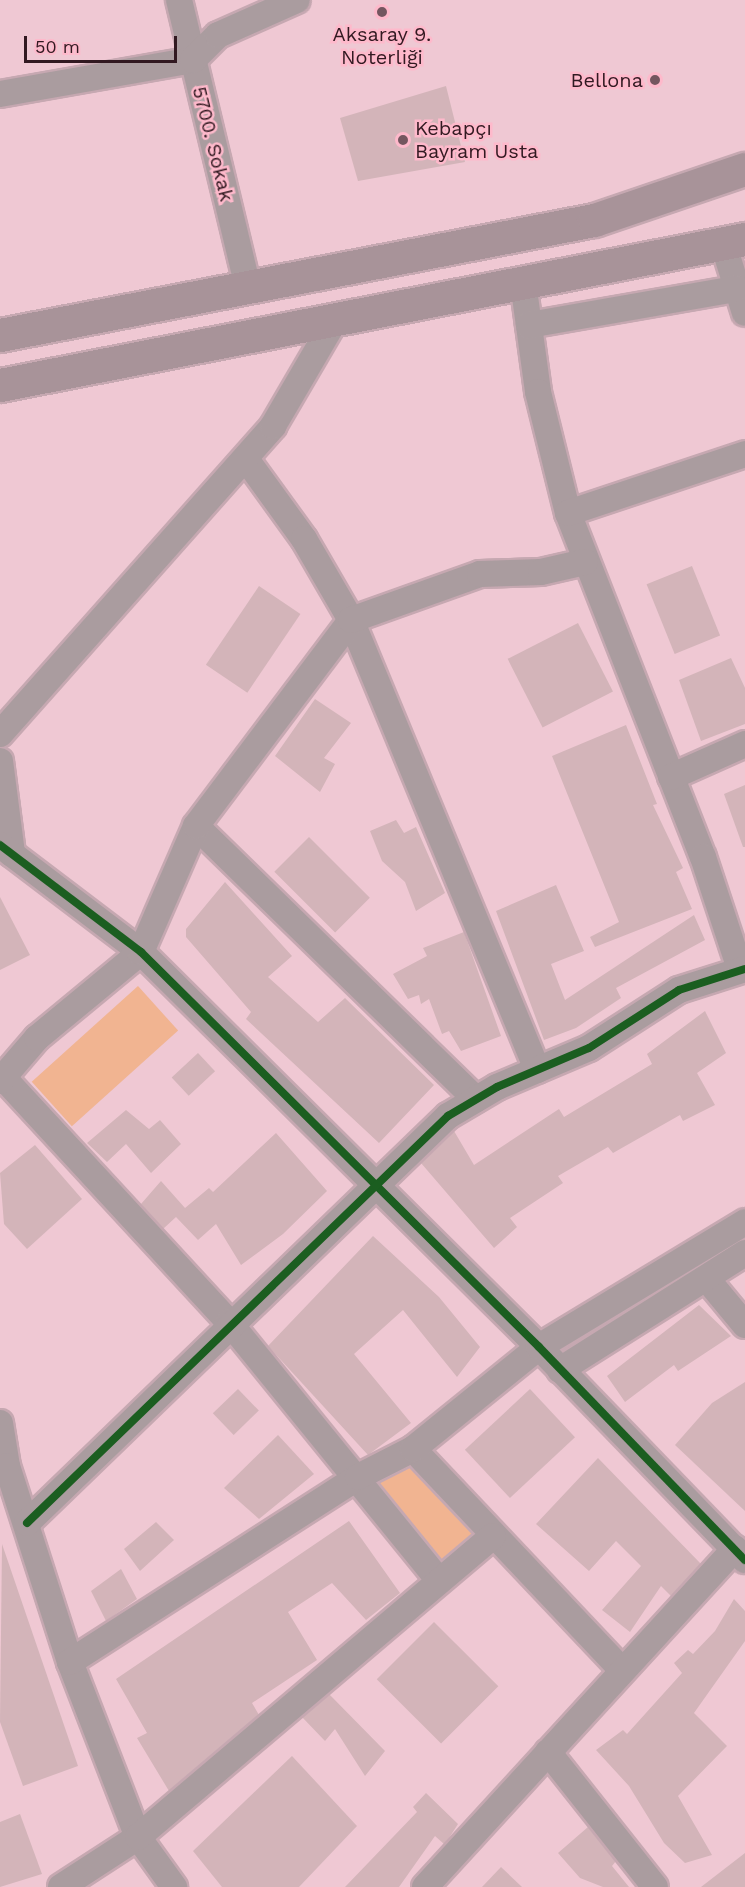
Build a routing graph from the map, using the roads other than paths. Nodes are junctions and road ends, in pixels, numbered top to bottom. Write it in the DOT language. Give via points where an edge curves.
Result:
graph roads {
  1 [pos="180,0"];
  2 [pos="297,0"];
  3 [pos="193,60"];
  4 [pos="0,94"];
  5 [pos="745,169"];
  6 [pos="734,241"];
  7 [pos="523,282"];
  8 [pos="248,287"];
  9 [pos="736,289"];
  10 [pos="745,313"];
  11 [pos="336,318"];
  12 [pos="529,325"];
  13 [pos="0,335"];
  14 [pos="0,386"];
  15 [pos="745,454"];
  16 [pos="246,459"];
  17 [pos="568,513"];
  18 [pos="585,562"];
  19 [pos="351,620"];
  20 [pos="0,734"];
  21 [pos="745,744"];
  22 [pos="0,761"];
  23 [pos="671,777"];
  24 [pos="196,826"];
  25 [pos="6,849"];
  26 [pos="141,952"];
  27 [pos="743,969"];
  28 [pos="537,1070"];
  29 [pos="1,1077"];
  30 [pos="476,1099"];
  31 [pos="374,1185"];
  32 [pos="745,1222"];
  33 [pos="745,1254"];
  34 [pos="706,1278"];
  35 [pos="229,1322"];
  36 [pos="745,1325"];
  37 [pos="540,1347"];
  38 [pos="560,1370"];
  39 [pos="0,1423"];
  40 [pos="413,1449"];
  41 [pos="3,1468"];
  42 [pos="358,1478"];
  43 [pos="27,1523"];
  44 [pos="493,1536"];
  45 [pos="740,1555"];
  46 [pos="438,1580"];
  47 [pos="70,1662"];
  48 [pos="621,1669"];
  49 [pos="548,1752"];
  50 [pos="138,1837"];
  51 [pos="61,1887"];
  52 [pos="174,1887"];
  53 [pos="425,1887"];
  54 [pos="655,1887"];
  1 -- 3 [label="street, 5700. Sokak"];
  2 -- 3 [label="street" via="218,35"];
  3 -- 4 [label="street"];
  3 -- 8 [label="street, 5700. Sokak"];
  5 -- 8 [label="main road" via="594,220"];
  6 -- 7 [label="main road"];
  6 -- 9 [label="street"];
  7 -- 11 [label="main road"];
  7 -- 12 [label="street"];
  8 -- 13 [label="main road"];
  9 -- 10 [label="street"];
  9 -- 12 [label="street"];
  11 -- 14 [label="main road"];
  11 -- 16 [label="street" via="273,426"];
  12 -- 17 [label="street" via="551,456"];
  15 -- 17 [label="street"];
  16 -- 19 [label="street" via="303,539"];
  16 -- 20 [label="street"];
  17 -- 18 [label="street"];
  18 -- 19 [label="street" via="541,572 480,574"];
  18 -- 23 [label="street"];
  19 -- 24 [label="street"];
  19 -- 28 [label="street"];
  21 -- 23 [label="street"];
  22 -- 25 [label="street"];
  23 -- 27 [label="street"];
  24 -- 26 [label="street"];
  24 -- 30 [label="street"];
  25 -- 26 [label="street"];
  26 -- 29 [label="street" via="38,1038"];
  26 -- 31 [label="street"];
  27 -- 28 [label="street" via="679,990 589,1048"];
  28 -- 30 [label="street"];
  29 -- 35 [label="street"];
  30 -- 31 [label="street" via="448,1116"];
  31 -- 35 [label="street"];
  31 -- 37 [label="street"];
  32 -- 37 [label="street"];
  33 -- 34 [label="street"];
  34 -- 36 [label="street"];
  34 -- 38 [label="street"];
  35 -- 42 [label="street"];
  35 -- 43 [label="street"];
  37 -- 38 [label="street"];
  37 -- 40 [label="street"];
  38 -- 45 [label="street"];
  39 -- 41 [label="street"];
  40 -- 42 [label="street"];
  40 -- 44 [label="street"];
  41 -- 43 [label="street"];
  42 -- 46 [label="street"];
  42 -- 47 [label="street"];
  43 -- 47 [label="street"];
  44 -- 46 [label="street"];
  44 -- 48 [label="street"];
  45 -- 48 [label="street"];
  46 -- 50 [label="street" via="370,1645"];
  47 -- 50 [label="street"];
  48 -- 49 [label="street"];
  49 -- 53 [label="street"];
  49 -- 54 [label="street"];
  50 -- 51 [label="street"];
  50 -- 52 [label="street"];
}
